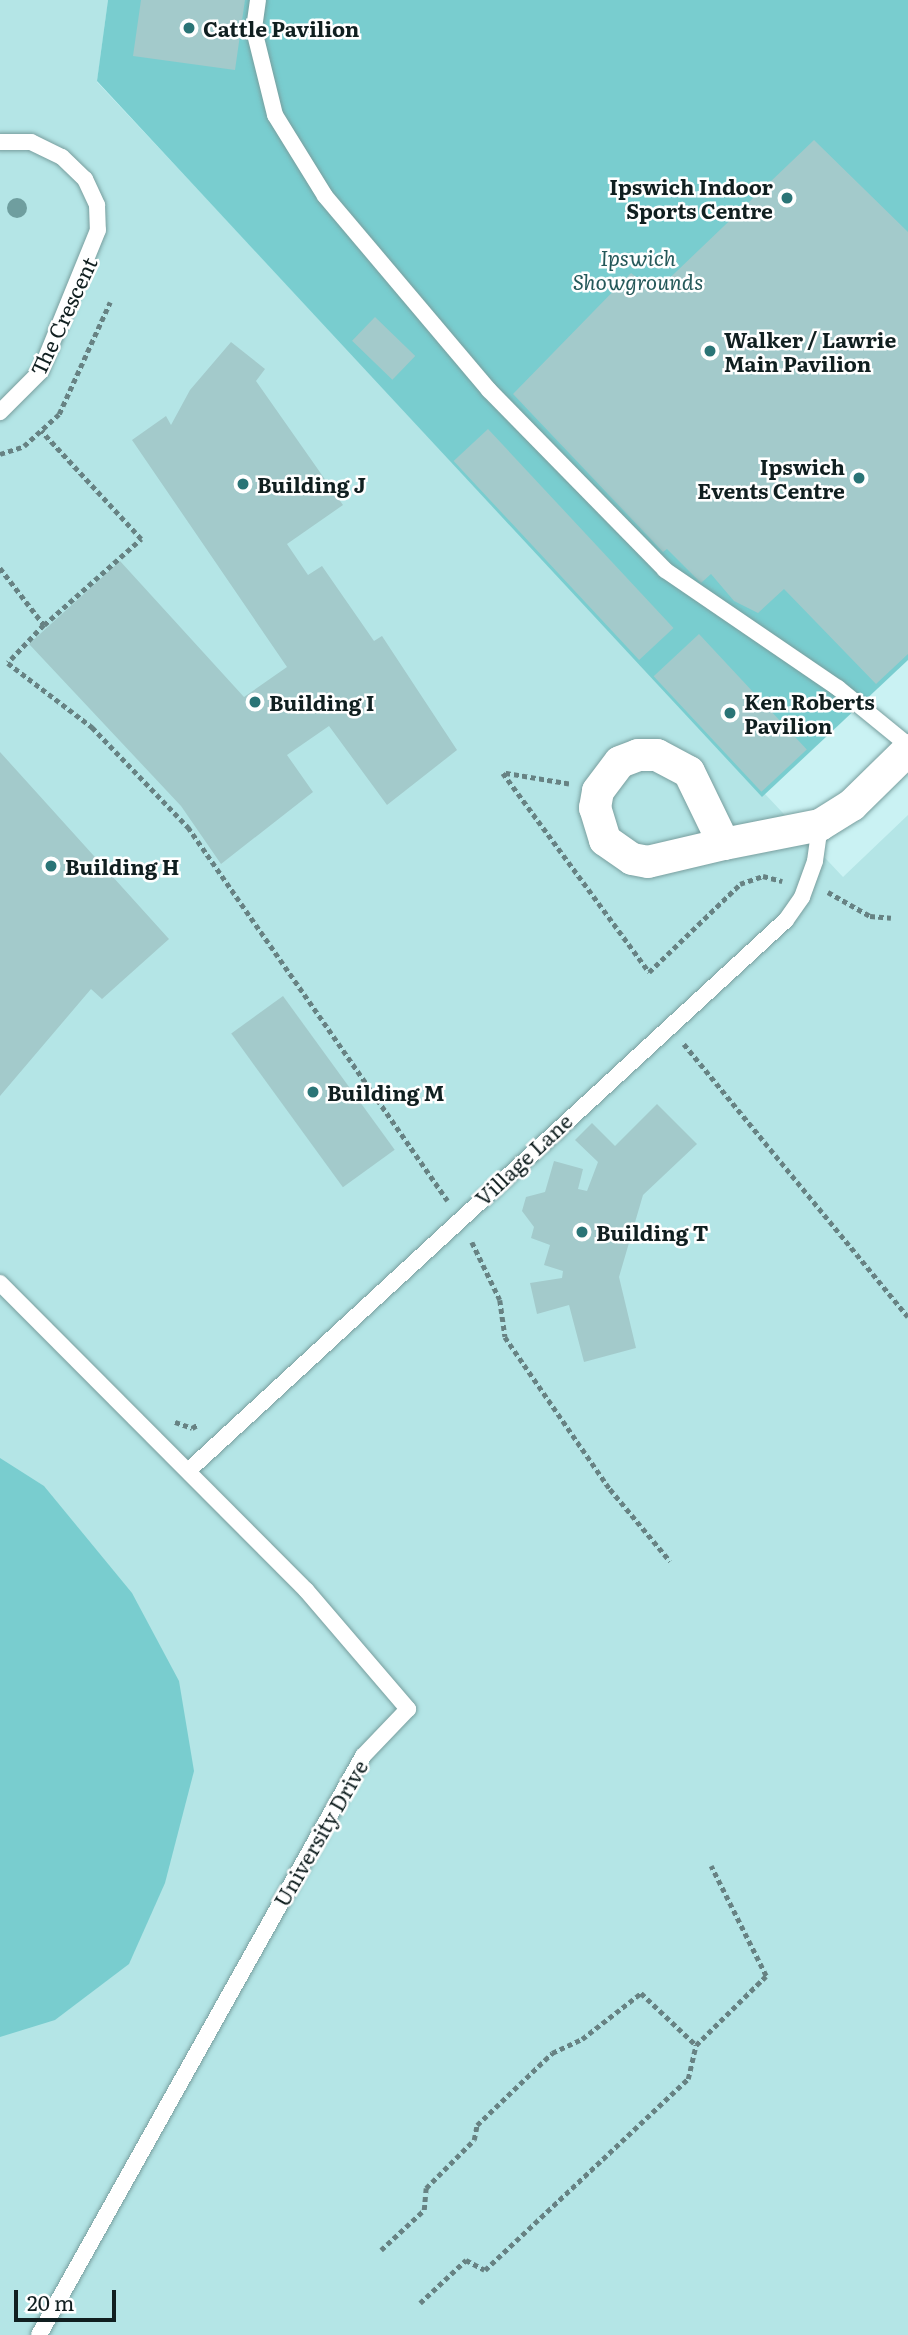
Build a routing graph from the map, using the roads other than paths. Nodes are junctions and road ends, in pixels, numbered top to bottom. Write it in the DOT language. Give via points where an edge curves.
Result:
graph roads {
  1 [pos="258,0"];
  2 [pos="0,142"];
  3 [pos="0,412"];
  4 [pos="908,745"];
  5 [pos="908,750"];
  6 [pos="820,825"];
  7 [pos="724,844"];
  8 [pos="0,1283"];
  9 [pos="188,1471"];
  10 [pos="39,2335"];
  1 -- 4 [label="lane" via="254,30 275,115 325,195 489,390 665,570 838,688"];
  2 -- 3 [label="lane, The Crescent" via="31,142 62,157 85,178 97,205 98,230 40,372"];
  5 -- 6 [label="street" via="852,805"];
  6 -- 7 [label="street"];
  6 -- 9 [label="lane, Village Lane" via="816,861 802,897 786,919"];
  8 -- 9 [label="lane, University Drive"];
  9 -- 10 [label="lane, University Drive" via="306,1590 408,1709 363,1756"];
}
